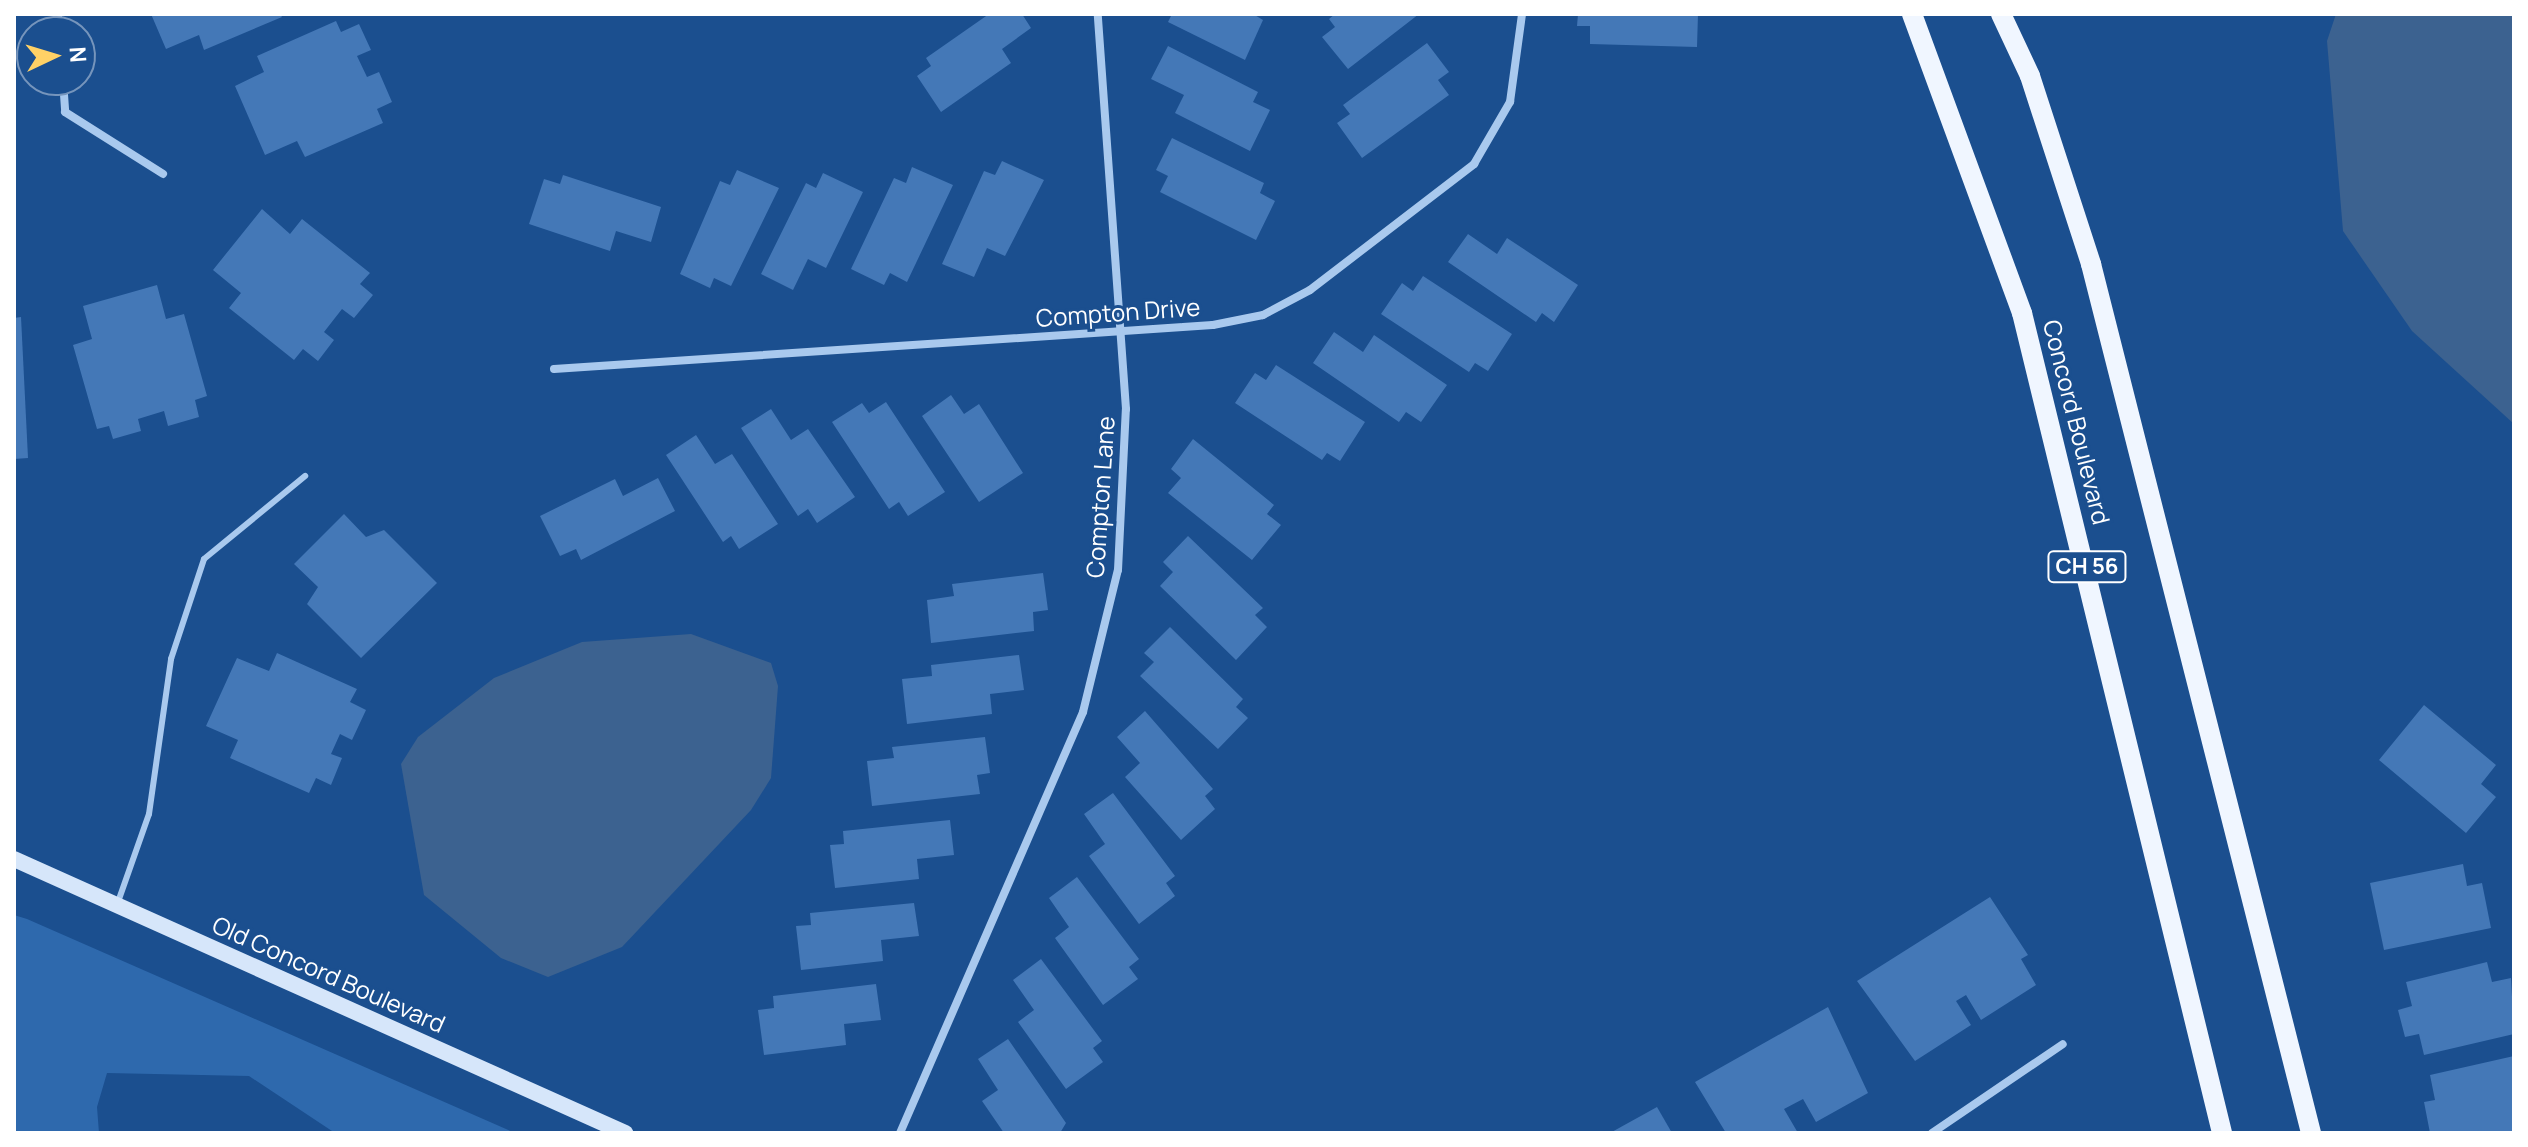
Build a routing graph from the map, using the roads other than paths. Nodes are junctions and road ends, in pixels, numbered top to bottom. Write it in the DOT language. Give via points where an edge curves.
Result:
graph roads {
  1 [pos="1098,14"];
  2 [pos="1522,14"];
  3 [pos="1912,14"];
  4 [pos="2001,14"];
  5 [pos="64,96"];
  6 [pos="163,174"];
  7 [pos="1120,332"];
  8 [pos="554,369"];
  9 [pos="305,476"];
  10 [pos="14,859"];
  11 [pos="117,905"];
  12 [pos="2063,1044"];
  13 [pos="625,1133"];
  14 [pos="900,1133"];
  15 [pos="1932,1133"];
  16 [pos="2222,1133"];
  17 [pos="2311,1133"];
  1 -- 7 [label="street, Compton Lane"];
  2 -- 7 [label="street, Compton Drive" via="1510,102 1474,164 1444,191 1275,310 1237,322"];
  3 -- 16 [label="main road, Concord Boulevard / CH 56" via="2022,313"];
  4 -- 17 [label="main road" via="2030,76 2096,279"];
  5 -- 6 [label="street" via="65,112"];
  7 -- 8 [label="street, Compton Drive"];
  7 -- 14 [label="street, Compton Lane" via="1123,525 1105,640 1083,712"];
  9 -- 11 [label="lane" via="204,559 171,659 149,814"];
  10 -- 11 [label="street, Old Concord Boulevard"];
  11 -- 13 [label="street, Old Concord Boulevard"];
  12 -- 15 [label="street"];
}
